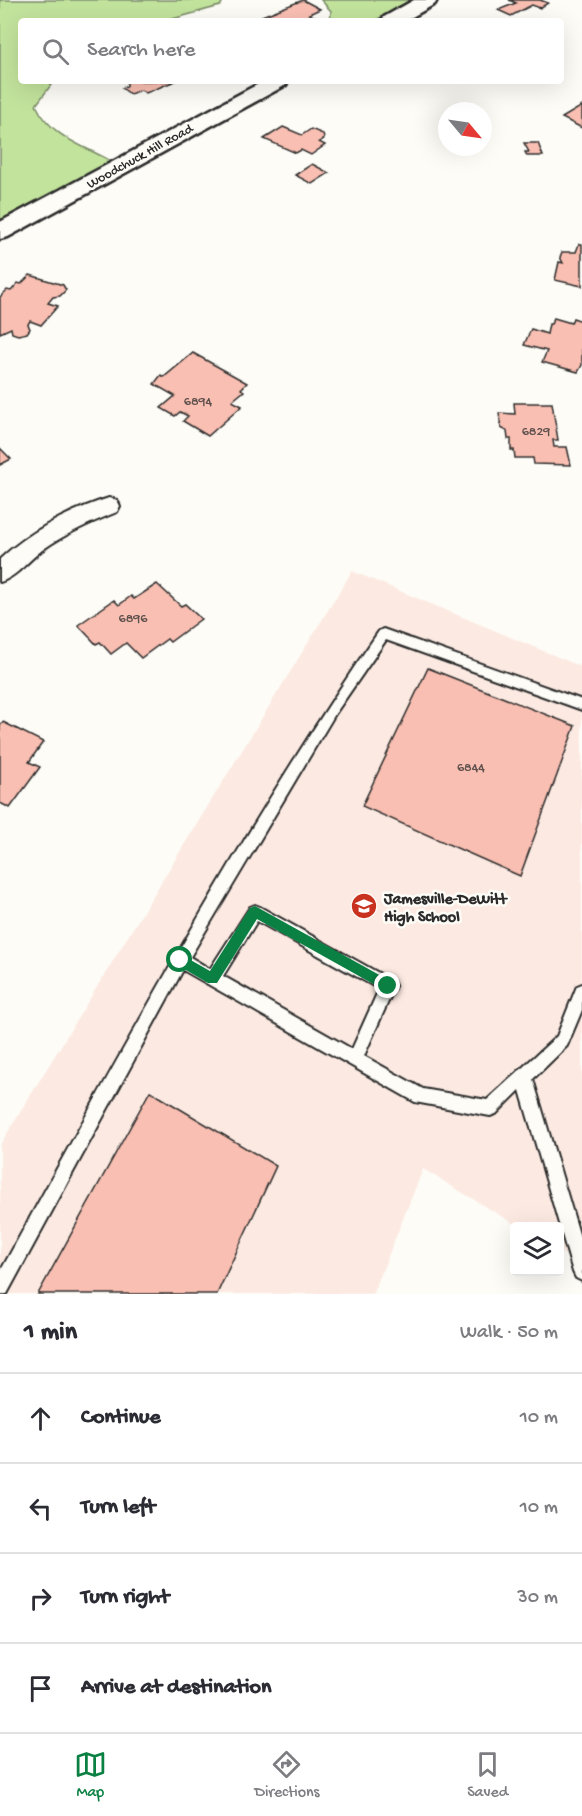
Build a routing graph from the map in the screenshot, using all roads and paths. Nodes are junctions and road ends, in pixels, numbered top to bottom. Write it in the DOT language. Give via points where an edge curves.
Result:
graph roads {
  1 [pos="428,0"];
  2 [pos="396,18"];
  3 [pos="273,84"];
  4 [pos="0,232"];
  5 [pos="109,506"];
  6 [pos="0,573"];
  7 [pos="582,705"];
  8 [pos="180,960"];
  9 [pos="212,978"];
  10 [pos="582,991"];
  11 [pos="356,1059"];
  12 [pos="524,1076"];
  13 [pos="582,1272"];
  14 [pos="0,1289"];
  1 -- 2 [label="street"];
  3 -- 4 [label="street, Woodchuck Hill Road"];
  5 -- 6 [label="street" via="71,521 41,539"];
  7 -- 8 [label="lane" via="383,634 331,710"];
  8 -- 9 [label="lane"];
  8 -- 14 [label="lane"];
  9 -- 11 [label="lane"];
  9 -- 11 [label="lane" via="255,912 388,986"];
  10 -- 12 [label="lane" via="562,1041"];
  11 -- 12 [label="lane" via="421,1096 490,1108"];
  12 -- 13 [label="lane"];
}
